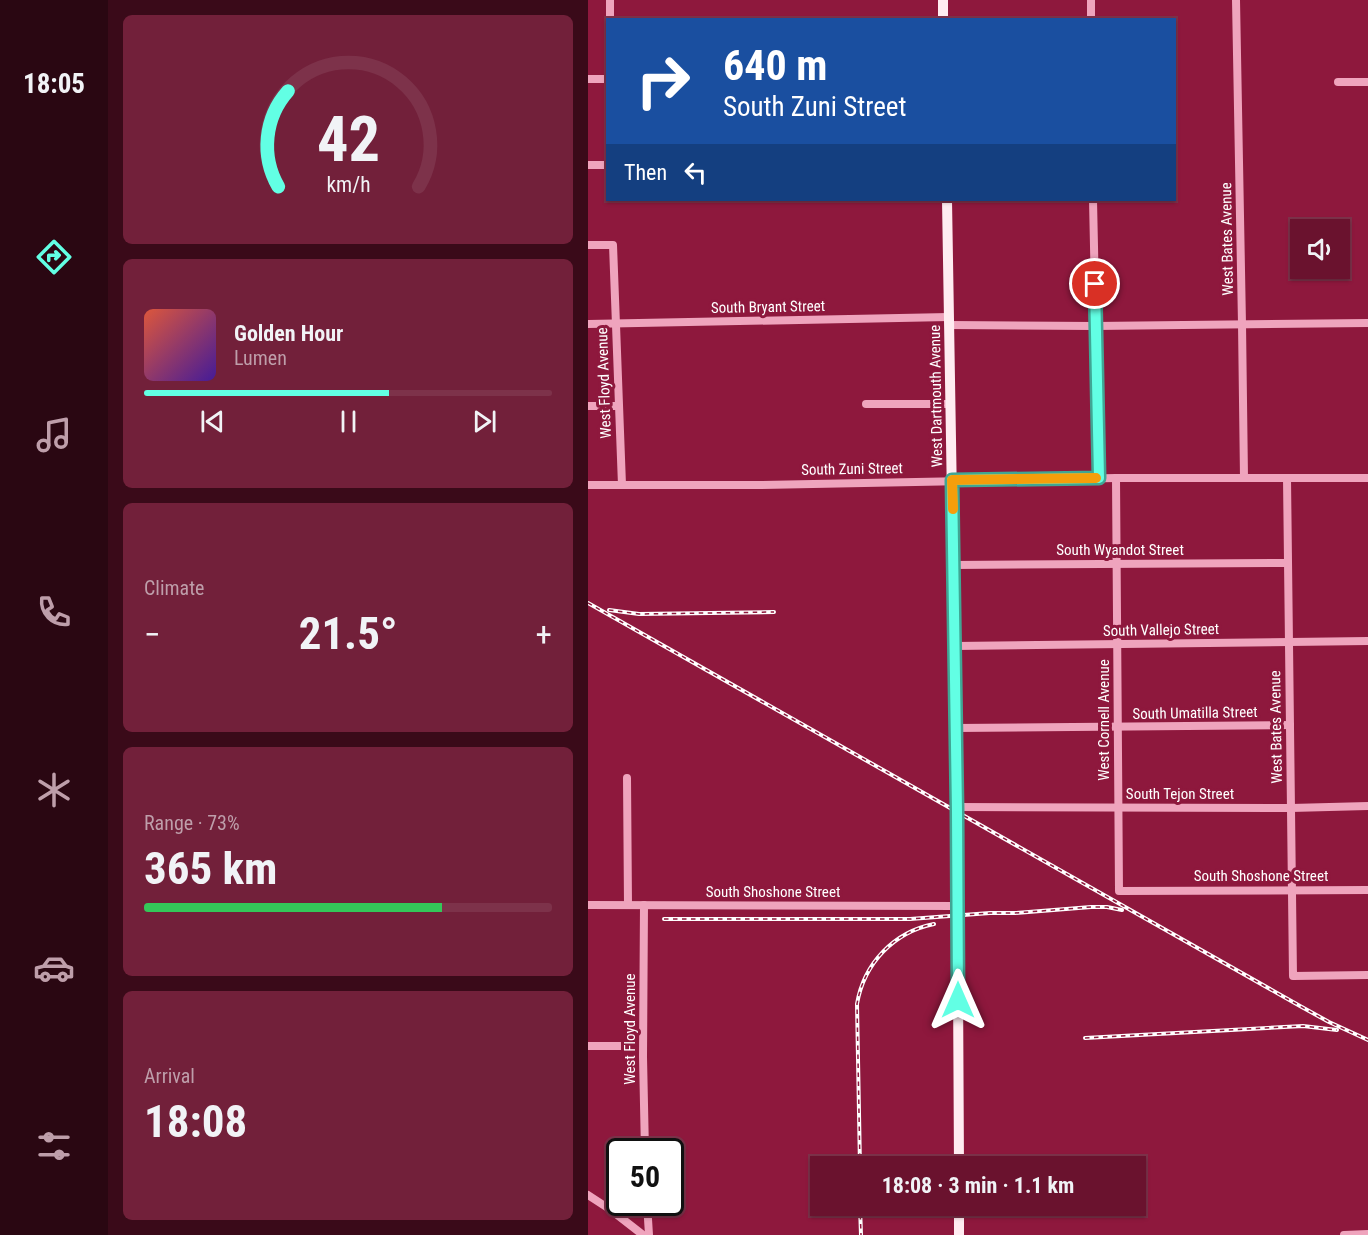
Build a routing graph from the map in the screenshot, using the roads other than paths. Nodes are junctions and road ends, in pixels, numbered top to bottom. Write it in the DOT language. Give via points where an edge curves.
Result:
graph roads {
  1 [pos="610,0"];
  2 [pos="943,0"];
  3 [pos="1090,0"];
  4 [pos="1236,0"];
  5 [pos="610,18"];
  6 [pos="943,18"];
  7 [pos="1091,18"];
  8 [pos="588,79"];
  9 [pos="606,79"];
  10 [pos="1338,82"];
  11 [pos="1368,82"];
  12 [pos="588,165"];
  13 [pos="606,165"];
  14 [pos="947,201"];
  15 [pos="1093,201"];
  16 [pos="588,245"];
  17 [pos="949,321"];
  18 [pos="616,323"];
  19 [pos="1368,323"];
  20 [pos="588,324"];
  21 [pos="1242,324"];
  22 [pos="1095,326"];
  23 [pos="866,404"];
  24 [pos="951,404"];
  25 [pos="588,406"];
  26 [pos="618,406"];
  27 [pos="1099,478"];
  28 [pos="1116,478"];
  29 [pos="1244,478"];
  30 [pos="1287,478"];
  31 [pos="1368,478"];
  32 [pos="952,480"];
  33 [pos="622,485"];
  34 [pos="588,486"];
  35 [pos="1288,563"];
  36 [pos="1117,564"];
  37 [pos="953,565"];
  38 [pos="1368,641"];
  39 [pos="1289,642"];
  40 [pos="1117,644"];
  41 [pos="955,646"];
  42 [pos="1290,725"];
  43 [pos="1118,727"];
  44 [pos="956,728"];
  45 [pos="627,778"];
  46 [pos="1368,806"];
  47 [pos="957,807"];
  48 [pos="1118,808"];
  49 [pos="1291,808"];
  50 [pos="1292,890"];
  51 [pos="1368,890"];
  52 [pos="1119,891"];
  53 [pos="588,905"];
  54 [pos="628,905"];
  55 [pos="644,905"];
  56 [pos="957,906"];
  57 [pos="1368,975"];
  58 [pos="588,1046"];
  59 [pos="625,1046"];
  60 [pos="645,1138"];
  61 [pos="959,1156"];
  62 [pos="588,1195"];
  63 [pos="648,1216"];
  64 [pos="959,1216"];
  65 [pos="1368,1233"];
  66 [pos="642,1235"];
  67 [pos="649,1235"];
  68 [pos="959,1235"];
  69 [pos="1344,1235"];
  1 -- 5 [label="street"];
  2 -- 6 [label="main road"];
  3 -- 7 [label="street"];
  4 -- 21 [label="street, West Bates Avenue"];
  8 -- 9 [label="street"];
  10 -- 11 [label="street"];
  12 -- 13 [label="street"];
  14 -- 17 [label="main road, West Dartmouth Avenue"];
  15 -- 22 [label="street"];
  16 -- 18 [label="street, West Floyd Avenue" via="613,245"];
  17 -- 18 [label="street, South Bryant Street"];
  17 -- 22 [label="street, South Bryant Street"];
  17 -- 24 [label="main road, West Dartmouth Avenue"];
  18 -- 20 [label="street, South Bryant Street"];
  18 -- 26 [label="street, West Floyd Avenue"];
  19 -- 21 [label="street, South Bryant Street"];
  21 -- 22 [label="street, South Bryant Street"];
  21 -- 29 [label="street, West Bates Avenue"];
  22 -- 27 [label="street"];
  23 -- 24 [label="street"];
  24 -- 32 [label="main road, West Dartmouth Avenue"];
  25 -- 26 [label="street"];
  26 -- 33 [label="street, West Floyd Avenue"];
  27 -- 28 [label="street, South Zuni Street"];
  27 -- 32 [label="street, South Zuni Street"];
  28 -- 29 [label="street, South Zuni Street"];
  28 -- 36 [label="street, West Cornell Avenue"];
  29 -- 30 [label="street, South Zuni Street"];
  30 -- 31 [label="street, South Zuni Street"];
  30 -- 35 [label="street, West Bates Avenue"];
  32 -- 33 [label="street, South Zuni Street"];
  32 -- 37 [label="main road, West Dartmouth Avenue"];
  33 -- 34 [label="street, South Zuni Street"];
  35 -- 36 [label="street, South Wyandot Street"];
  35 -- 39 [label="street, West Bates Avenue"];
  36 -- 37 [label="street, South Wyandot Street"];
  36 -- 40 [label="street, West Cornell Avenue"];
  37 -- 41 [label="main road, West Dartmouth Avenue"];
  38 -- 39 [label="street, South Vallejo Street"];
  39 -- 40 [label="street, South Vallejo Street"];
  39 -- 42 [label="street, West Bates Avenue"];
  40 -- 41 [label="street, South Vallejo Street"];
  40 -- 43 [label="street, West Cornell Avenue"];
  41 -- 44 [label="main road, West Dartmouth Avenue"];
  42 -- 43 [label="street, South Umatilla Street"];
  42 -- 49 [label="street, West Bates Avenue"];
  43 -- 44 [label="street, South Umatilla Street"];
  43 -- 48 [label="street, West Cornell Avenue"];
  44 -- 47 [label="main road, West Dartmouth Avenue"];
  45 -- 54 [label="street"];
  46 -- 49 [label="street, South Tejon Street"];
  47 -- 48 [label="street, South Tejon Street"];
  47 -- 56 [label="main road, West Dartmouth Avenue"];
  48 -- 49 [label="street, South Tejon Street"];
  48 -- 52 [label="street, West Cornell Avenue"];
  49 -- 50 [label="street, West Bates Avenue"];
  50 -- 51 [label="street, South Shoshone Street"];
  50 -- 52 [label="street, South Shoshone Street"];
  50 -- 57 [label="street, West Bates Avenue" via="1293,976"];
  53 -- 54 [label="street, South Shoshone Street"];
  54 -- 55 [label="street, South Shoshone Street"];
  55 -- 56 [label="street, South Shoshone Street"];
  55 -- 60 [label="street, West Floyd Avenue"];
  56 -- 61 [label="main road, West Dartmouth Avenue"];
  58 -- 59 [label="street"];
  62 -- 66 [label="street"];
  63 -- 67 [label="street"];
  64 -- 68 [label="main road"];
  65 -- 69 [label="street"];
}
